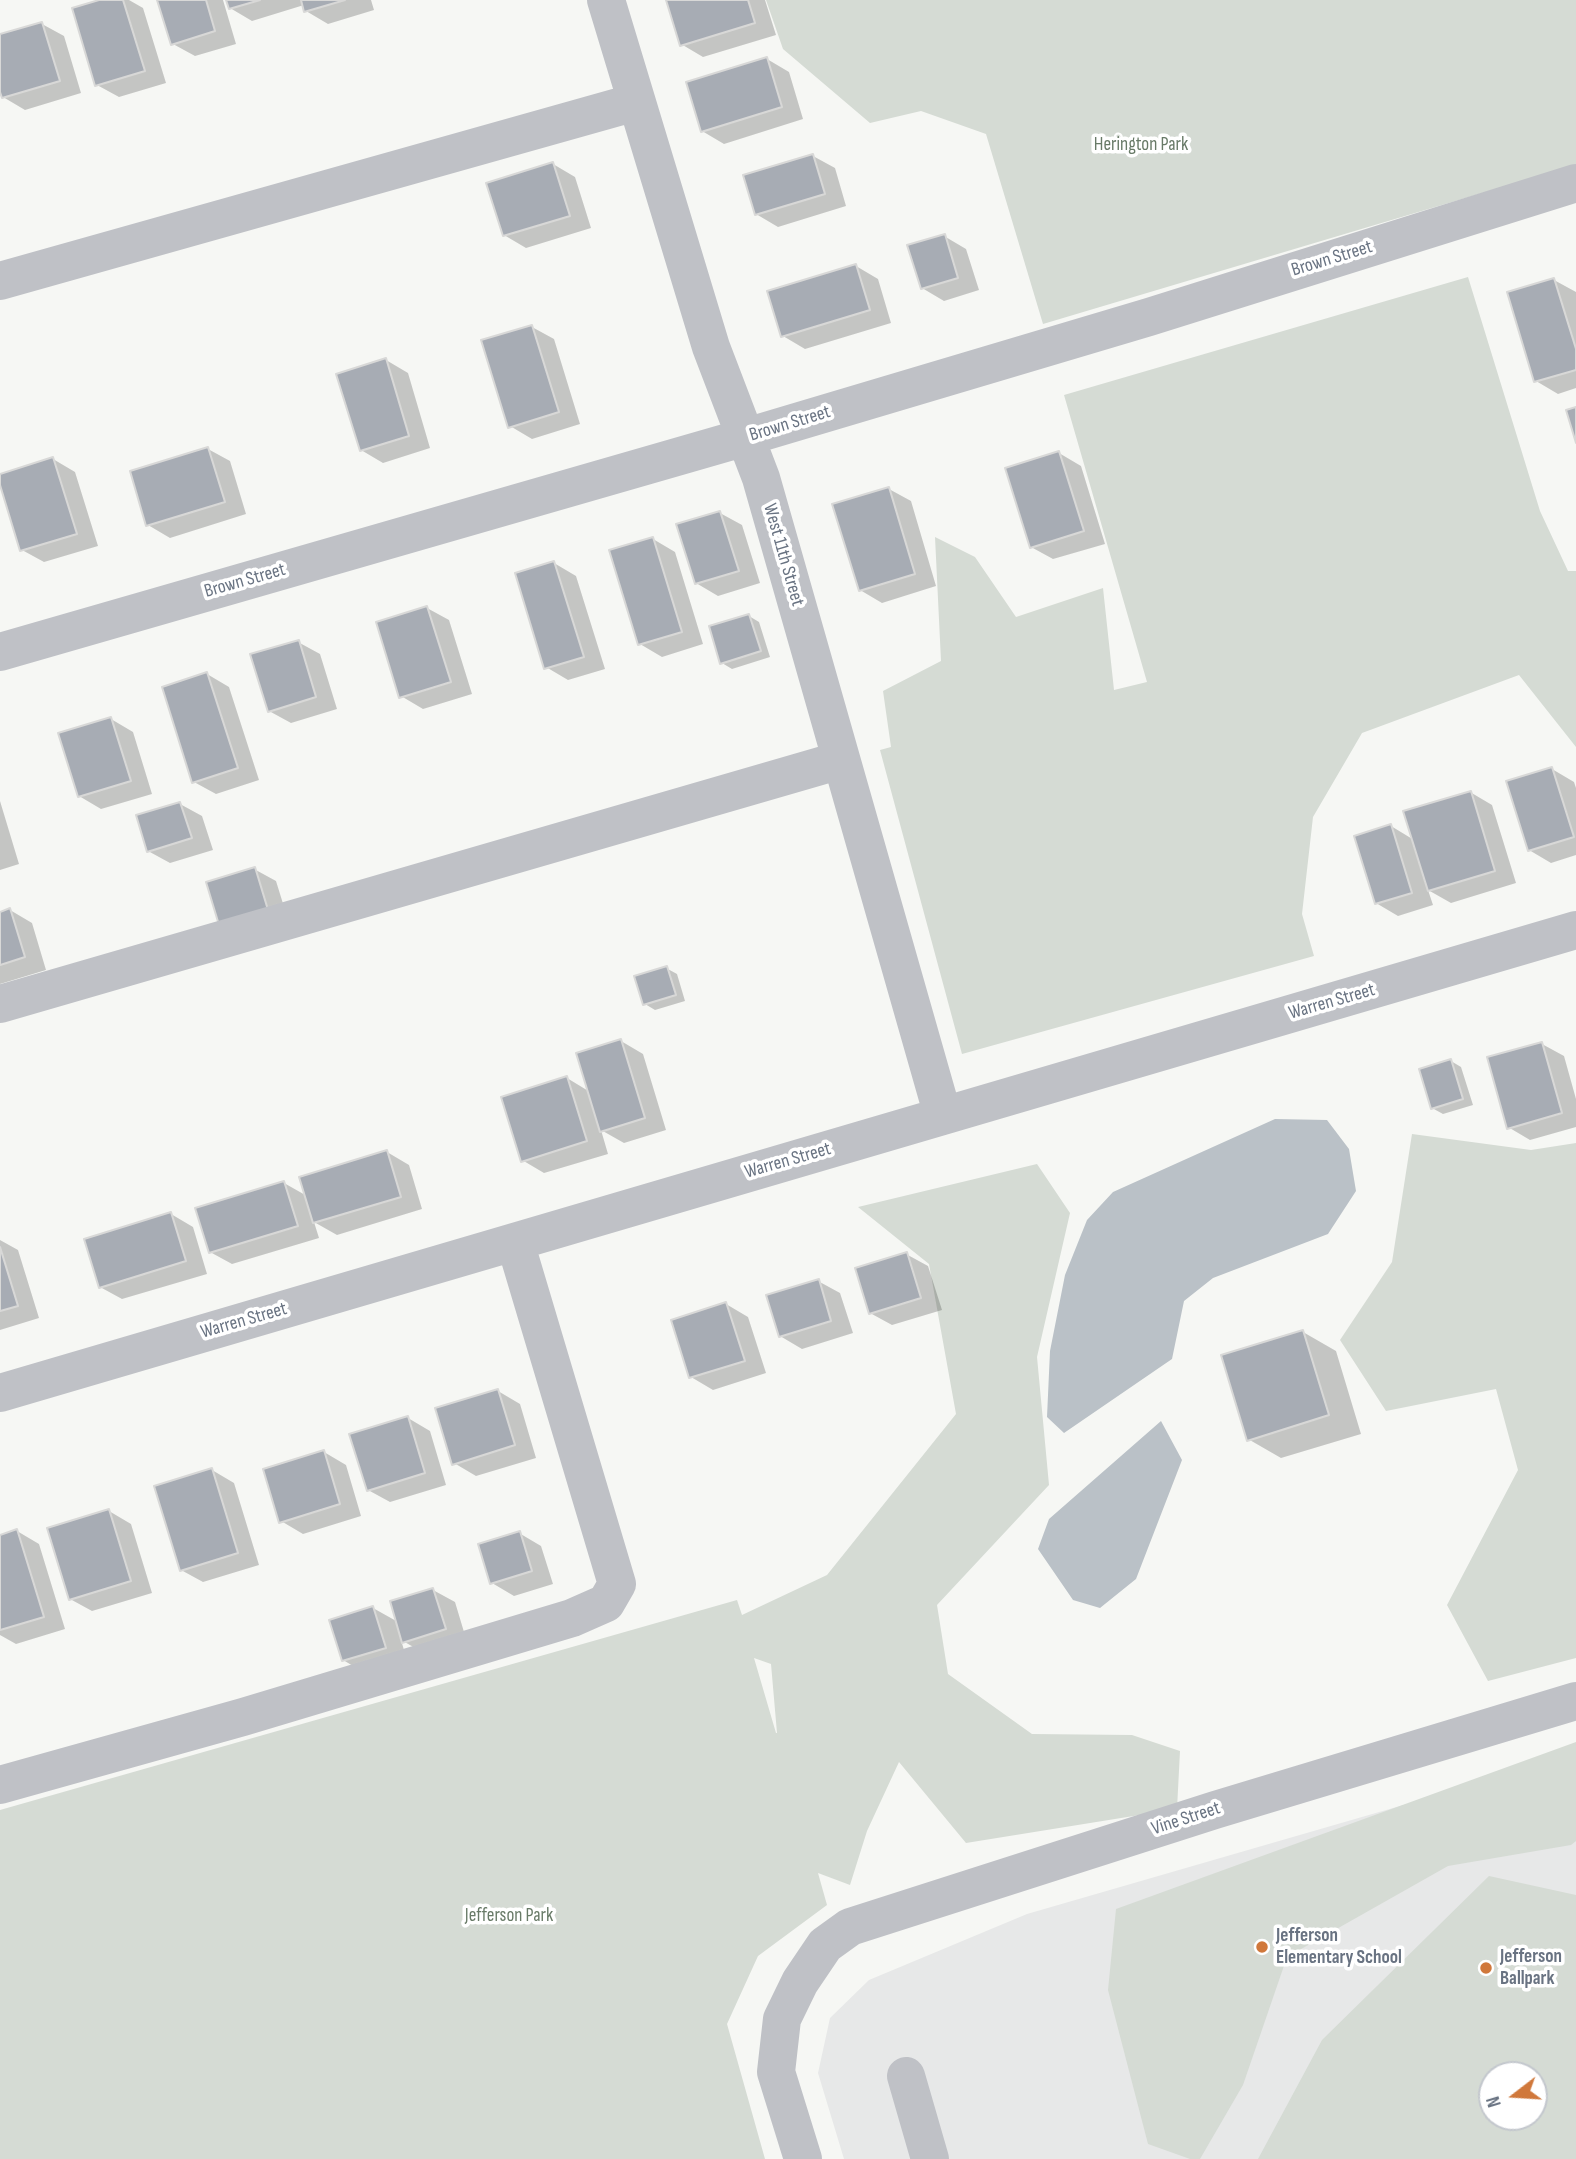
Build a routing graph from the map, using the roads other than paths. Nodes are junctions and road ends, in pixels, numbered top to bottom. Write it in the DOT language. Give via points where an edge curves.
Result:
graph roads {
  1 [pos="606,0"];
  2 [pos="636,102"];
  3 [pos="1576,183"];
  4 [pos="0,281"];
  5 [pos="746,437"];
  6 [pos="0,652"];
  7 [pos="841,760"];
  8 [pos="1576,930"];
  9 [pos="0,1004"];
  10 [pos="943,1116"];
  11 [pos="514,1241"];
  12 [pos="0,1393"];
  13 [pos="1576,1701"];
  14 [pos="0,1786"];
  15 [pos="906,2076"];
  16 [pos="803,2159"];
  17 [pos="930,2159"];
  1 -- 2 [label="street, West 11th Street"];
  2 -- 4 [label="street"];
  2 -- 5 [label="street, West 11th Street" via="711,347"];
  3 -- 5 [label="street, Brown Street"];
  5 -- 6 [label="street, Brown Street"];
  5 -- 7 [label="street, West 11th Street"];
  7 -- 9 [label="street"];
  7 -- 10 [label="street, West 11th Street"];
  8 -- 10 [label="street, Warren Street"];
  10 -- 11 [label="street, Warren Street"];
  11 -- 12 [label="street, Warren Street"];
  11 -- 14 [label="street" via="617,1584 606,1603 572,1618"];
  13 -- 16 [label="street, Vine Street" via="850,1927 825,1945 782,2019 776,2072"];
  15 -- 17 [label="street"];
}
